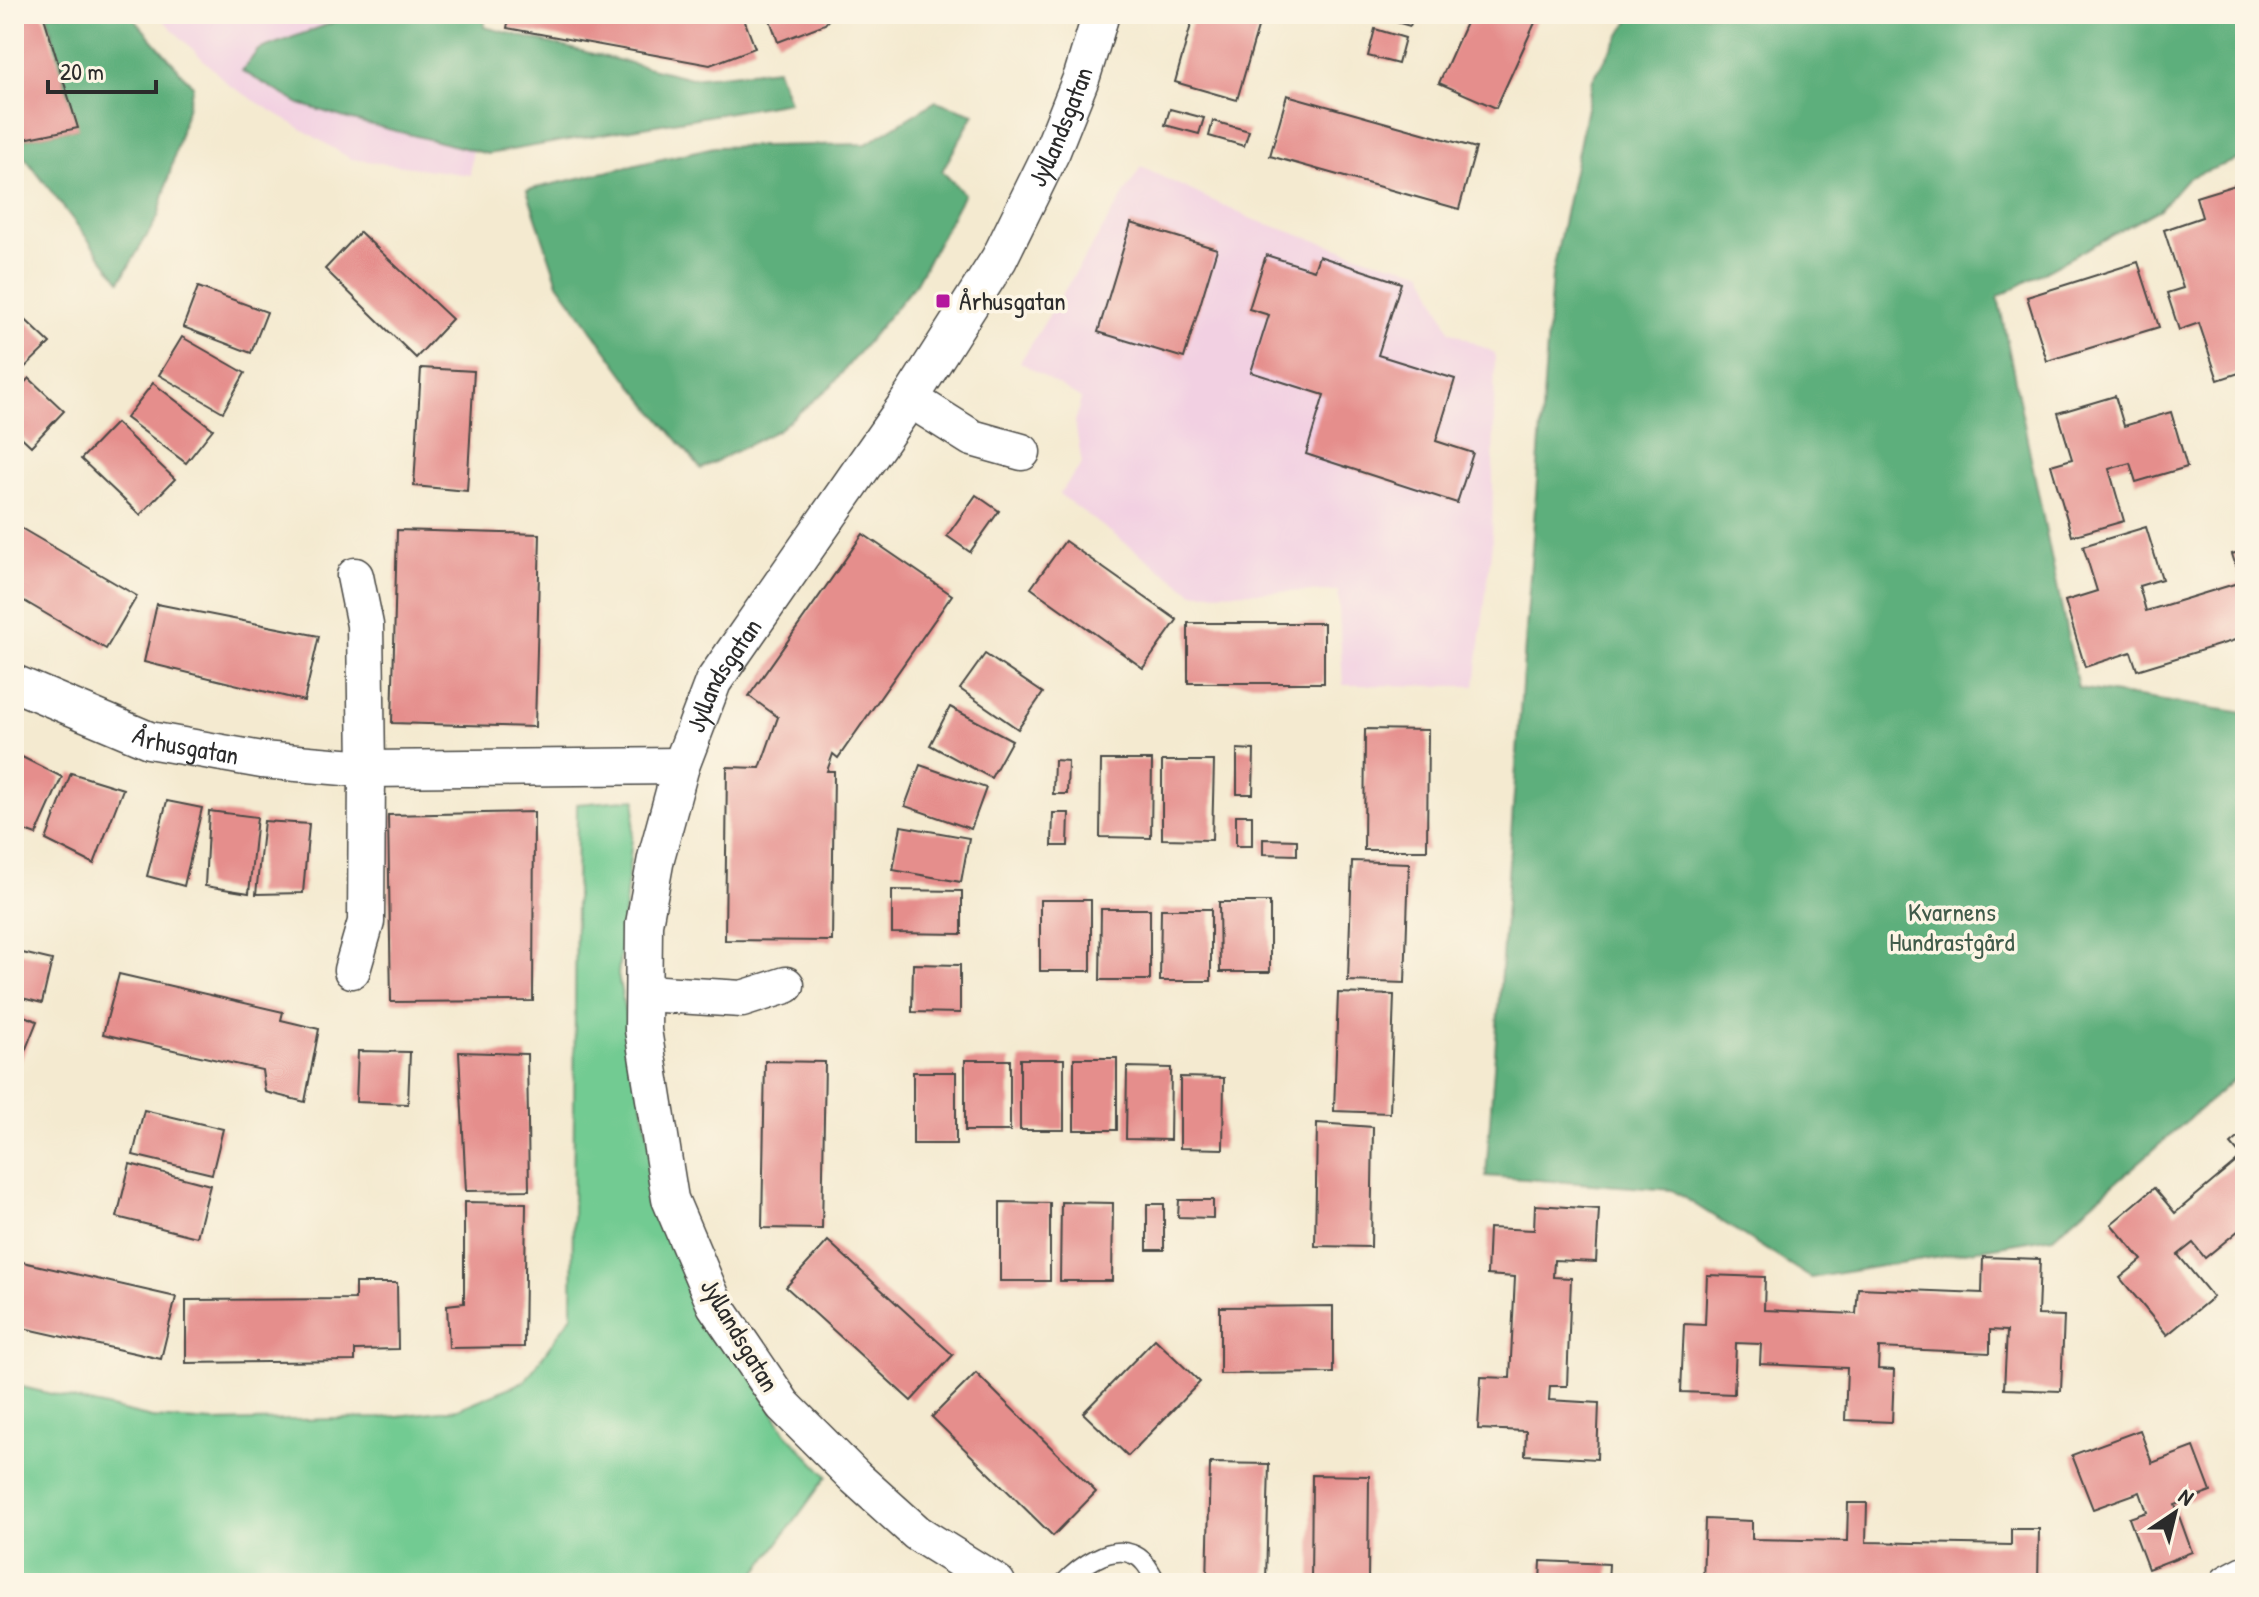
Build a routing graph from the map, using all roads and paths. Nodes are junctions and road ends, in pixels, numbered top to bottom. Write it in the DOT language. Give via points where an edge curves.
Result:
graph roads {
  1 [pos="1101,14"];
  2 [pos="910,399"];
  3 [pos="1022,452"];
  4 [pos="355,576"];
  5 [pos="14,683"];
  6 [pos="681,766"];
  7 [pos="367,769"];
  8 [pos="352,970"];
  9 [pos="786,985"];
  10 [pos="645,993"];
  11 [pos="2245,1574"];
  12 [pos="997,1583"];
  13 [pos="1064,1583"];
  14 [pos="1157,1583"];
  15 [pos="2228,1583"];
  1 -- 2 [label="street, Jyllandsgatan" via="1046,164 999,259"];
  2 -- 3 [label="street" via="972,438"];
  2 -- 6 [label="street, Jyllandsgatan" via="713,682"];
  4 -- 7 [label="street" via="365,625"];
  5 -- 7 [label="street, Århusgatan" via="149,740 262,760"];
  6 -- 7 [label="street, Århusgatan"];
  6 -- 10 [label="street, Jyllandsgatan" via="644,924"];
  7 -- 8 [label="street" via="366,922"];
  9 -- 10 [label="street" via="742,999"];
  10 -- 12 [label="street, Jyllandsgatan" via="643,1030 670,1199 715,1305 783,1405 856,1478 917,1533"];
  11 -- 15 [label="street"];
  13 -- 14 [label="lane" via="1107,1553 1132,1553 1145,1562"];
}
